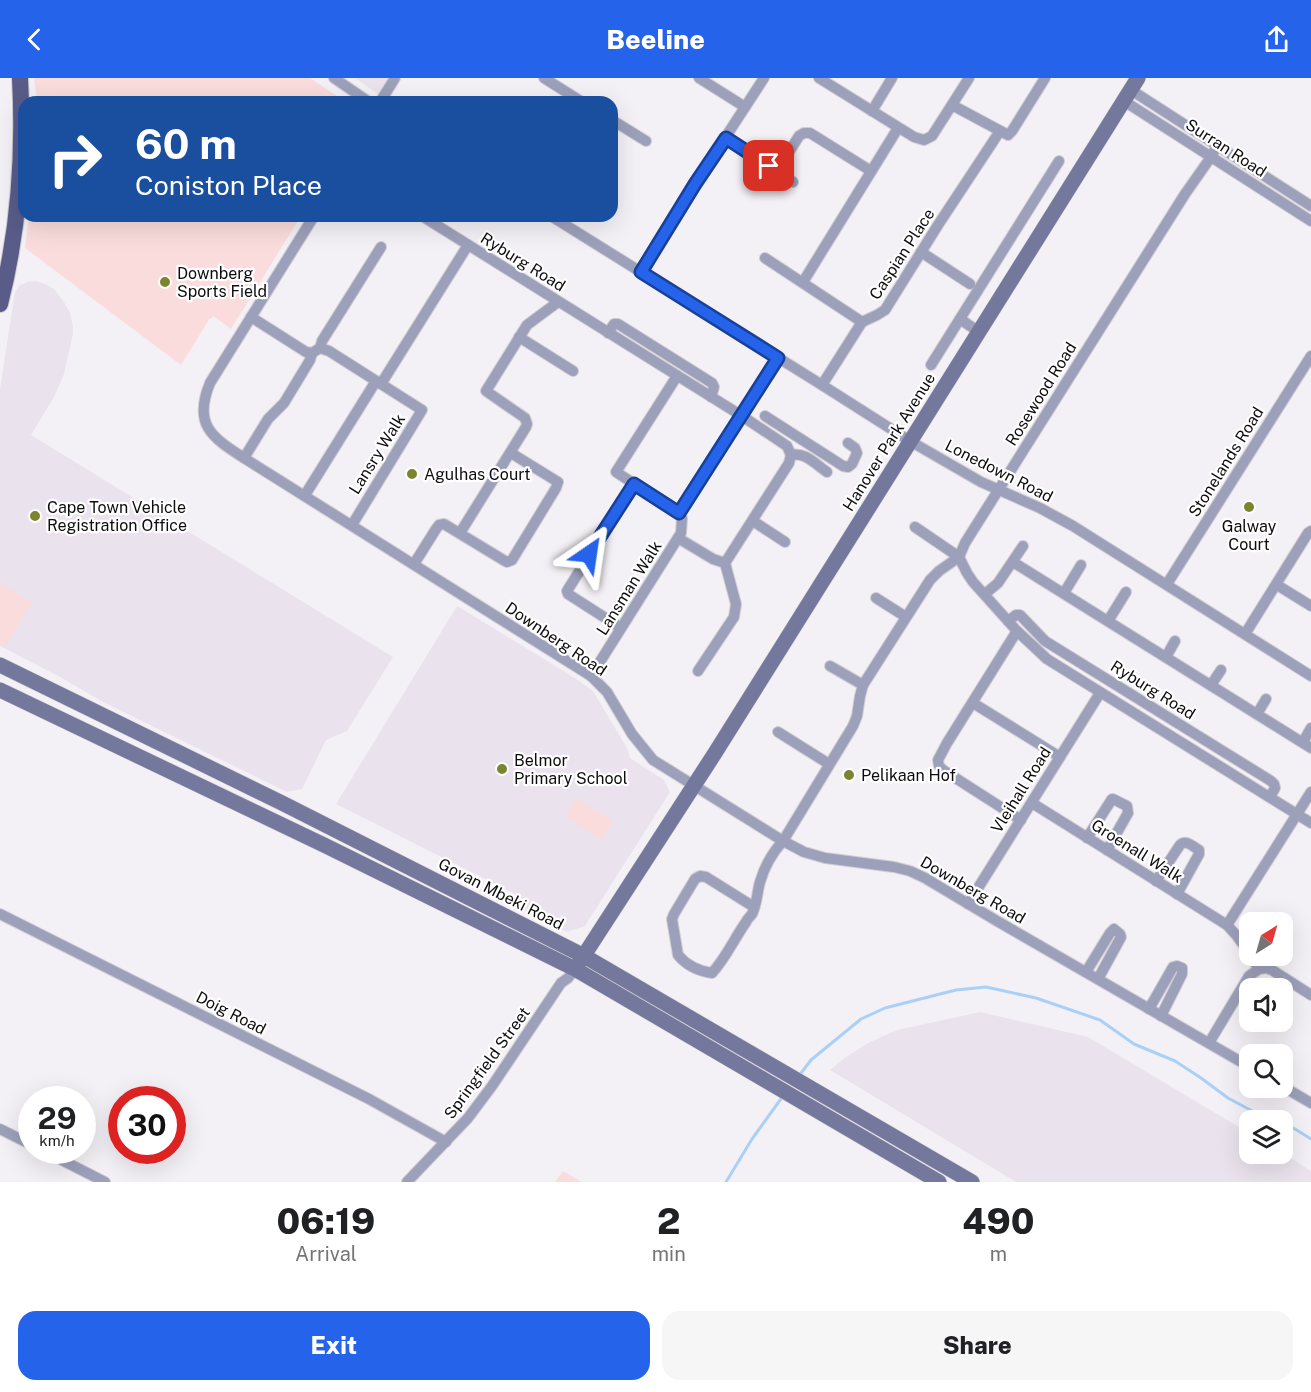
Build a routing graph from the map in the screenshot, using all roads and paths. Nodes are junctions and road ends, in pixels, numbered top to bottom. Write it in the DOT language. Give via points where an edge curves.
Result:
graph roads {
  1 [pos="20,78"];
  2 [pos="334,78"];
  3 [pos="395,78"];
  4 [pos="544,78"];
  5 [pos="699,78"];
  6 [pos="764,78"];
  7 [pos="819,78"];
  8 [pos="892,78"];
  9 [pos="969,78"];
  10 [pos="1045,78"];
  11 [pos="1131,90"];
  12 [pos="21,96"];
  13 [pos="360,96"];
  14 [pos="384,96"];
  15 [pos="572,96"];
  16 [pos="952,105"];
  17 [pos="745,107"];
  18 [pos="872,111"];
  19 [pos="618,124"];
  20 [pos="898,128"];
  21 [pos="999,131"];
  22 [pos="726,138"];
  23 [pos="646,141"];
  24 [pos="1217,146"];
  25 [pos="1211,157"];
  26 [pos="1059,162"];
  27 [pos="777,171"];
  28 [pos="871,171"];
  29 [pos="793,182"];
  30 [pos="18,195"];
  31 [pos="1311,206"];
  32 [pos="1311,221"];
  33 [pos="310,222"];
  34 [pos="432,222"];
  35 [pos="561,222"];
  36 [pos="468,245"];
  37 [pos="381,247"];
  38 [pos="921,252"];
  39 [pos="765,258"];
  40 [pos="641,272"];
  41 [pos="803,282"];
  42 [pos="970,284"];
  43 [pos="558,302"];
  44 [pos="0,304"];
  45 [pos="252,317"];
  46 [pos="960,319"];
  47 [pos="862,322"];
  48 [pos="979,332"];
  49 [pos="608,333"];
  50 [pos="519,337"];
  51 [pos="316,351"];
  52 [pos="1311,356"];
  53 [pos="778,358"];
  54 [pos="931,365"];
  55 [pos="573,371"];
  56 [pos="677,376"];
  57 [pos="379,383"];
  58 [pos="822,385"];
  59 [pos="711,397"];
  60 [pos="742,416"];
  61 [pos="765,416"];
  62 [pos="785,428"];
  63 [pos="777,440"];
  64 [pos="910,441"];
  65 [pos="848,443"];
  66 [pos="511,453"];
  67 [pos="791,455"];
  68 [pos="243,458"];
  69 [pos="827,472"];
  70 [pos="634,484"];
  71 [pos="998,490"];
  72 [pos="305,495"];
  73 [pos="679,513"];
  74 [pos="753,521"];
  75 [pos="352,525"];
  76 [pos="915,527"];
  77 [pos="1311,531"];
  78 [pos="460,533"];
  79 [pos="678,538"];
  80 [pos="785,542"];
  81 [pos="1023,546"];
  82 [pos="959,556"];
  83 [pos="1013,562"];
  84 [pos="725,563"];
  85 [pos="414,564"];
  86 [pos="1081,566"];
  87 [pos="1167,584"];
  88 [pos="1277,585"];
  89 [pos="1126,592"];
  90 [pos="1064,593"];
  91 [pos="985,594"];
  92 [pos="876,598"];
  93 [pos="1311,606"];
  94 [pos="906,617"];
  95 [pos="1008,621"];
  96 [pos="1108,621"];
  97 [pos="621,628"];
  98 [pos="1017,631"];
  99 [pos="1245,634"];
  100 [pos="1175,641"];
  101 [pos="1166,657"];
  102 [pos="0,665"];
  103 [pos="830,666"];
  104 [pos="1221,670"];
  105 [pos="698,671"];
  106 [pos="591,676"];
  107 [pos="1311,676"];
  108 [pos="863,685"];
  109 [pos="1211,685"];
  110 [pos="0,690"];
  111 [pos="1100,693"];
  112 [pos="1266,699"];
  113 [pos="973,702"];
  114 [pos="1257,714"];
  115 [pos="1311,728"];
  116 [pos="778,732"];
  117 [pos="1307,745"];
  118 [pos="1060,757"];
  119 [pos="829,764"];
  120 [pos="694,786"];
  121 [pos="1311,792"];
  122 [pos="1270,797"];
  123 [pos="1032,803"];
  124 [pos="1298,814"];
  125 [pos="1021,819"];
  126 [pos="1311,823"];
  127 [pos="1087,838"];
  128 [pos="783,841"];
  129 [pos="1107,850"];
  130 [pos="1156,881"];
  131 [pos="1177,894"];
  132 [pos="968,904"];
  133 [pos="754,907"];
  134 [pos="0,914"];
  135 [pos="1227,925"];
  136 [pos="1239,939"];
  137 [pos="575,961"];
  138 [pos="1257,966"];
  139 [pos="1259,969"];
  140 [pos="1086,972"];
  141 [pos="1098,979"];
  142 [pos="1309,989"];
  143 [pos="1149,1009"];
  144 [pos="1161,1016"];
  145 [pos="1209,1043"];
  146 [pos="1239,1061"];
  147 [pos="1293,1092"];
  148 [pos="1311,1103"];
  149 [pos="0,1129"];
  150 [pos="18,1138"];
  151 [pos="446,1142"];
  152 [pos="70,1164"];
  153 [pos="105,1182"];
  154 [pos="407,1182"];
  155 [pos="939,1182"];
  156 [pos="972,1182"];
  1 -- 12 [label="main road"];
  2 -- 13 [label="street"];
  3 -- 14 [label="street"];
  4 -- 15 [label="street"];
  5 -- 17 [label="street"];
  6 -- 17 [label="street"];
  7 -- 18 [label="street"];
  8 -- 18 [label="street"];
  9 -- 16 [label="street"];
  10 -- 21 [label="street" via="1010,134"];
  11 -- 24 [label="street, Surran Road"];
  11 -- 25 [label="street, Surran Road"];
  11 -- 48 [label="main road, Hanover Park Avenue"];
  16 -- 20 [label="street" via="927,139 918,139"];
  16 -- 21 [label="street"];
  17 -- 22 [label="street"];
  18 -- 20 [label="street"];
  19 -- 23 [label="street"];
  20 -- 28 [label="street"];
  21 -- 38 [label="street, Caspian Place"];
  22 -- 27 [label="street"];
  22 -- 40 [label="street"];
  24 -- 25 [label="street, Rosewood Road"];
  24 -- 31 [label="street, Surran Road"];
  25 -- 32 [label="street, Surran Road"];
  25 -- 71 [label="street, Rosewood Road"];
  26 -- 46 [label="street"];
  27 -- 28 [label="street" via="799,136 806,133 812,133"];
  27 -- 29 [label="street"];
  28 -- 41 [label="street"];
  30 -- 44 [label="main road"];
  33 -- 45 [label="street, Downberg Road"];
  34 -- 36 [label="street, Ryburg Road"];
  35 -- 40 [label="street, Lonedown Road"];
  36 -- 43 [label="street, Ryburg Road"];
  36 -- 57 [label="street"];
  37 -- 51 [label="street"];
  38 -- 42 [label="street"];
  38 -- 47 [label="street, Caspian Place" via="885,310"];
  39 -- 41 [label="street"];
  40 -- 53 [label="street, Lonedown Road"];
  41 -- 47 [label="street"];
  43 -- 49 [label="street, Ryburg Road"];
  43 -- 50 [label="street" via="530,323"];
  45 -- 51 [label="street, Lansry Walk" via="306,352"];
  45 -- 68 [label="street, Downberg Road" via="204,397 204,416 210,431"];
  46 -- 48 [label="street"];
  46 -- 54 [label="street"];
  47 -- 58 [label="street"];
  48 -- 64 [label="main road, Hanover Park Avenue"];
  49 -- 56 [label="street, Ryburg Road"];
  49 -- 59 [label="street" via="618,324 712,383"];
  50 -- 55 [label="street"];
  50 -- 66 [label="street" via="486,391 525,418 525,430"];
  51 -- 57 [label="street, Lansry Walk" via="329,351"];
  51 -- 68 [label="street"];
  52 -- 87 [label="street, Stonelands Road"];
  53 -- 58 [label="street, Lonedown Road"];
  53 -- 60 [label="street"];
  56 -- 59 [label="street, Ryburg Road"];
  56 -- 70 [label="street" via="616,472"];
  57 -- 72 [label="street"];
  57 -- 75 [label="street, Lansry Walk" via="422,410"];
  58 -- 64 [label="street, Lonedown Road"];
  59 -- 60 [label="street, Ryburg Road"];
  60 -- 63 [label="street, Ryburg Road"];
  60 -- 73 [label="street"];
  61 -- 62 [label="street"];
  62 -- 63 [label="street"];
  62 -- 65 [label="street" via="848,467 857,453"];
  63 -- 67 [label="street, Ryburg Road" via="787,446"];
  64 -- 71 [label="street, Lonedown Road"];
  64 -- 120 [label="main road, Hanover Park Avenue"];
  66 -- 78 [label="street"];
  66 -- 78 [label="street" via="558,482 515,555 505,561"];
  67 -- 69 [label="street" via="804,455"];
  67 -- 74 [label="street"];
  68 -- 72 [label="street, Downberg Road"];
  70 -- 73 [label="street"];
  70 -- 97 [label="street" via="567,591"];
  71 -- 82 [label="street, Rosewood Road"];
  71 -- 87 [label="street, Lonedown Road" via="1073,526"];
  72 -- 75 [label="street, Downberg Road"];
  73 -- 79 [label="street, Lansman Walk" via="682,527"];
  74 -- 80 [label="street"];
  74 -- 84 [label="street"];
  75 -- 85 [label="street, Downberg Road"];
  76 -- 82 [label="street"];
  77 -- 88 [label="street"];
  78 -- 85 [label="street" via="439,525"];
  79 -- 84 [label="street"];
  79 -- 97 [label="street, Lansman Walk"];
  81 -- 83 [label="street"];
  82 -- 91 [label="street, Ryburg Road"];
  82 -- 94 [label="street, Rosewood Road" via="930,580"];
  83 -- 90 [label="street"];
  83 -- 91 [label="street"];
  84 -- 105 [label="street" via="736,604 734,617"];
  85 -- 106 [label="street, Downberg Road"];
  86 -- 90 [label="street"];
  87 -- 99 [label="street, Lonedown Road"];
  88 -- 93 [label="street"];
  88 -- 99 [label="street"];
  89 -- 96 [label="street"];
  90 -- 96 [label="street"];
  91 -- 95 [label="street, Ryburg Road"];
  92 -- 94 [label="street"];
  94 -- 108 [label="street, Rosewood Road"];
  95 -- 98 [label="street, Ryburg Road"];
  95 -- 122 [label="street, Ryburg Road" via="1020,615 1045,641 1271,781 1275,788"];
  96 -- 101 [label="street"];
  97 -- 106 [label="street, Lansman Walk"];
  98 -- 111 [label="street, Ryburg Road" via="1047,659"];
  98 -- 113 [label="street"];
  99 -- 107 [label="street, Lonedown Road"];
  100 -- 101 [label="street"];
  101 -- 109 [label="street"];
  102 -- 137 [label="main road, Govan Mbeki Road" via="282,803"];
  103 -- 108 [label="street"];
  104 -- 109 [label="street"];
  106 -- 120 [label="street, Downberg Road" via="607,692 653,760"];
  108 -- 119 [label="street, Rosewood Road" via="856,722"];
  109 -- 114 [label="street"];
  110 -- 137 [label="main road, Govan Mbeki Road" via="416,892"];
  111 -- 118 [label="street, Vleihall Road"];
  111 -- 122 [label="street, Ryburg Road"];
  112 -- 114 [label="street"];
  113 -- 118 [label="street"];
  113 -- 125 [label="street" via="939,756 939,766"];
  114 -- 117 [label="street"];
  115 -- 117 [label="street"];
  116 -- 119 [label="street"];
  118 -- 123 [label="street, Vleihall Road"];
  119 -- 128 [label="street, Rosewood Road"];
  120 -- 128 [label="street, Downberg Road"];
  120 -- 137 [label="main road, Hanover Park Avenue" via="668,824 631,866"];
  121 -- 124 [label="street"];
  122 -- 124 [label="street, Ryburg Road"];
  123 -- 125 [label="street, Vleihall Road"];
  123 -- 127 [label="street, Groenall Walk"];
  124 -- 126 [label="street, Ryburg Road"];
  124 -- 135 [label="street"];
  125 -- 132 [label="street, Vleihall Road"];
  127 -- 129 [label="street, Groenall Walk"];
  127 -- 129 [label="street" via="1112,799 1126,806 1128,813"];
  128 -- 132 [label="street, Downberg Road" via="825,858 910,871"];
  128 -- 133 [label="street, Rosewood Road" via="760,882"];
  129 -- 130 [label="street, Groenall Walk"];
  130 -- 131 [label="street, Groenall Walk"];
  130 -- 131 [label="street" via="1180,845 1187,842 1199,854"];
  131 -- 135 [label="street, Groenall Walk"];
  132 -- 140 [label="street, Downberg Road"];
  133 -- 133 [label="street" via="706,877 695,879 672,919 678,955 699,971 712,973"];
  134 -- 151 [label="street, Doig Road" via="369,1099"];
  135 -- 136 [label="street, Groenall Walk"];
  137 -- 151 [label="street, Springfield Street" via="568,978 482,1100"];
  137 -- 155 [label="main road, Govan Mbeki Road" via="771,1084"];
  137 -- 156 [label="main road, Govan Mbeki Road" via="782,1072"];
  138 -- 139 [label="street, Groenall Walk"];
  139 -- 142 [label="street" via="1272,970"];
  139 -- 145 [label="street" via="1249,976"];
  140 -- 141 [label="street, Downberg Road"];
  140 -- 141 [label="street" via="1114,930 1121,937"];
  141 -- 143 [label="street, Downberg Road"];
  143 -- 144 [label="street, Downberg Road"];
  143 -- 144 [label="street" via="1173,967 1182,968"];
  144 -- 145 [label="street, Downberg Road"];
  145 -- 146 [label="street, Downberg Road"];
  147 -- 148 [label="street"];
  149 -- 150 [label="street"];
  151 -- 154 [label="street, Springfield Street"];
  152 -- 153 [label="street"];
}
